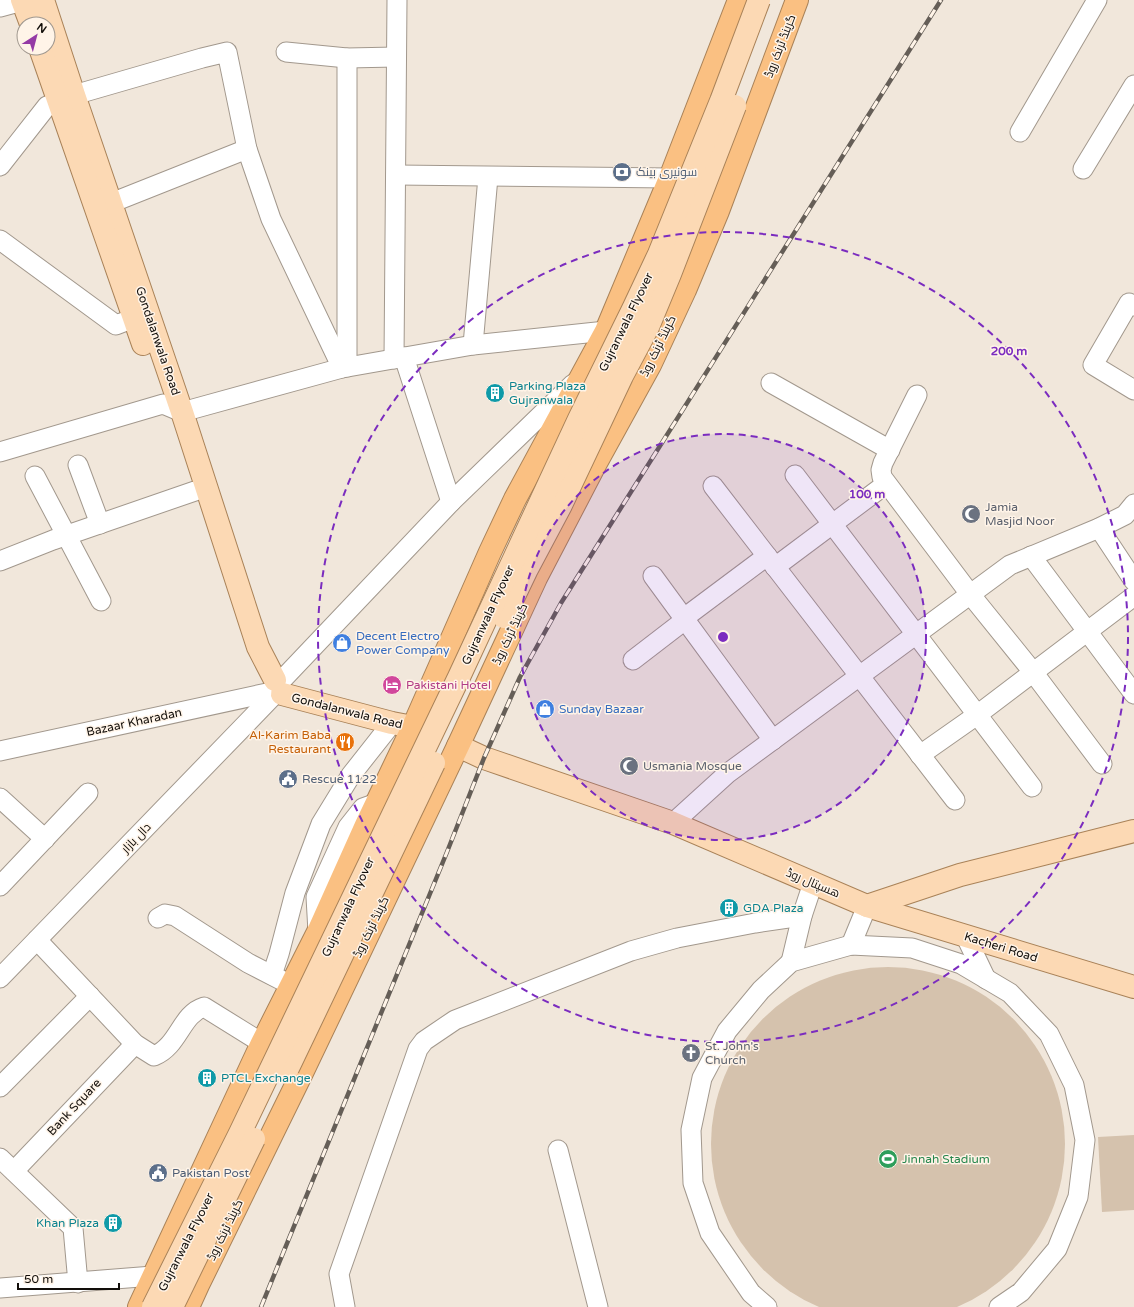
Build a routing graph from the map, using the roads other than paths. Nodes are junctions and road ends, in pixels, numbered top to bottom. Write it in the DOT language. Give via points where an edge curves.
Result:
graph roads {
  1 [pos="29,0"];
  2 [pos="397,0"];
  3 [pos="739,0"];
  4 [pos="759,0"];
  5 [pos="775,0"];
  6 [pos="798,0"];
  7 [pos="1097,0"];
  8 [pos="0,7"];
  9 [pos="30,16"];
  10 [pos="286,52"];
  11 [pos="44,56"];
  12 [pos="396,57"];
  13 [pos="347,58"];
  14 [pos="1134,85"];
  15 [pos="66,98"];
  16 [pos="1020,132"];
  17 [pos="247,149"];
  18 [pos="0,166"];
  19 [pos="1083,169"];
  20 [pos="396,175"];
  21 [pos="488,176"];
  22 [pos="670,178"];
  23 [pos="111,203"];
  24 [pos="0,240"];
  25 [pos="1134,306"];
  26 [pos="134,318"];
  27 [pos="606,331"];
  28 [pos="473,345"];
  29 [pos="399,358"];
  30 [pos="344,367"];
  31 [pos="581,376"];
  32 [pos="771,383"];
  33 [pos="1134,390"];
  34 [pos="916,395"];
  35 [pos="173,408"];
  36 [pos="890,450"];
  37 [pos="0,452"];
  38 [pos="78,465"];
  39 [pos="795,475"];
  40 [pos="35,476"];
  41 [pos="886,484"];
  42 [pos="713,486"];
  43 [pos="195,491"];
  44 [pos="451,502"];
  45 [pos="1134,504"];
  46 [pos="100,524"];
  47 [pos="831,524"];
  48 [pos="1099,528"];
  49 [pos="67,535"];
  50 [pos="490,552"];
  51 [pos="1031,556"];
  52 [pos="0,561"];
  53 [pos="771,561"];
  54 [pos="653,576"];
  55 [pos="536,578"];
  56 [pos="1134,582"];
  57 [pos="970,594"];
  58 [pos="1134,596"];
  59 [pos="101,601"];
  60 [pos="684,619"];
  61 [pos="1087,631"];
  62 [pos="915,634"];
  63 [pos="633,660"];
  64 [pos="1033,672"];
  65 [pos="860,676"];
  66 [pos="274,689"];
  67 [pos="1134,694"];
  68 [pos="976,715"];
  69 [pos="403,725"];
  70 [pos="773,740"];
  71 [pos="458,746"];
  72 [pos="0,751"];
  73 [pos="920,755"];
  74 [pos="1102,764"];
  75 [pos="1032,787"];
  76 [pos="88,793"];
  77 [pos="0,798"];
  78 [pos="955,800"];
  79 [pos="673,823"];
  80 [pos="1134,831"];
  81 [pos="45,839"];
  82 [pos="813,883"];
  83 [pos="0,886"];
  84 [pos="867,906"];
  85 [pos="802,916"];
  86 [pos="158,918"];
  87 [pos="318,932"];
  88 [pos="966,936"];
  89 [pos="37,940"];
  90 [pos="851,945"];
  91 [pos="362,947"];
  92 [pos="791,962"];
  93 [pos="0,978"];
  94 [pos="986,978"];
  95 [pos="281,980"];
  96 [pos="1134,987"];
  97 [pos="90,996"];
  98 [pos="262,1043"];
  99 [pos="135,1044"];
  100 [pos="0,1087"];
  101 [pos="558,1150"];
  102 [pos="0,1158"];
  103 [pos="14,1171"];
  104 [pos="153,1276"];
  105 [pos="78,1282"];
  106 [pos="0,1288"];
  107 [pos="750,1300"];
  108 [pos="139,1307"];
  109 [pos="153,1307"];
  110 [pos="172,1307"];
  111 [pos="188,1307"];
  112 [pos="345,1307"];
  113 [pos="598,1307"];
  114 [pos="767,1307"];
  115 [pos="999,1307"];
  1 -- 8 [label="street"];
  1 -- 9 [label="main road"];
  1 -- 15 [label="main road, Gondalanwala Road"];
  2 -- 12 [label="street"];
  3 -- 22 [label="highway"];
  4 -- 109 [label="main road, Gujranwala Flyover, bridge" via="662,246 634,307 247,1118"];
  5 -- 110 [label="main road, Gujranwala Flyover, bridge" via="648,327 622,376 562,505 526,569"];
  6 -- 55 [label="highway, گرینڈ ٹرنک روڈ" via="718,211 685,290 650,365"];
  7 -- 16 [label="street"];
  10 -- 13 [label="street"];
  11 -- 15 [label="main road, Gondalanwala Road"];
  12 -- 13 [label="street"];
  12 -- 20 [label="street"];
  13 -- 30 [label="street"];
  14 -- 19 [label="street"];
  15 -- 17 [label="street" via="227,52"];
  15 -- 18 [label="street" via="48,106"];
  15 -- 23 [label="main road, Gondalanwala Road"];
  15 -- 26 [label="main road, Gondalanwala Road"];
  17 -- 23 [label="street"];
  17 -- 30 [label="street" via="270,219"];
  20 -- 21 [label="street"];
  20 -- 29 [label="street"];
  21 -- 22 [label="street"];
  21 -- 28 [label="street"];
  22 -- 27 [label="highway"];
  23 -- 35 [label="main road, Gondalanwala Road"];
  24 -- 26 [label="street" via="116,325"];
  25 -- 33 [label="street" via="1129,303 1093,365"];
  26 -- 35 [label="main road, Gondalanwala Road"];
  27 -- 28 [label="street"];
  27 -- 31 [label="highway"];
  28 -- 29 [label="street"];
  29 -- 30 [label="street"];
  29 -- 44 [label="street"];
  30 -- 35 [label="street"];
  31 -- 44 [label="street, دال بازار"];
  31 -- 50 [label="highway" via="515,499"];
  32 -- 36 [label="street"];
  34 -- 36 [label="street"];
  35 -- 37 [label="street"];
  35 -- 43 [label="main road, Gondalanwala Road"];
  35 -- 66 [label="main road, Gondalanwala Road"];
  36 -- 41 [label="street" via="881,470"];
  38 -- 46 [label="street"];
  39 -- 47 [label="street"];
  40 -- 49 [label="street"];
  41 -- 47 [label="street"];
  41 -- 57 [label="street"];
  42 -- 53 [label="street"];
  43 -- 46 [label="street"];
  43 -- 66 [label="main road, Gondalanwala Road" via="243,632"];
  44 -- 66 [label="street, دال بازار"];
  45 -- 48 [label="street" via="1125,515"];
  46 -- 49 [label="street"];
  47 -- 53 [label="street"];
  47 -- 62 [label="street"];
  48 -- 51 [label="street"];
  48 -- 56 [label="street"];
  49 -- 52 [label="street"];
  49 -- 59 [label="street"];
  50 -- 55 [label="highway"];
  50 -- 69 [label="highway"];
  51 -- 57 [label="street" via="1010,565"];
  51 -- 61 [label="street"];
  53 -- 60 [label="street"];
  53 -- 65 [label="street"];
  54 -- 60 [label="street"];
  55 -- 71 [label="highway, گرینڈ ٹرنک روڈ"];
  57 -- 62 [label="street"];
  57 -- 64 [label="street"];
  58 -- 61 [label="street"];
  60 -- 63 [label="street"];
  60 -- 70 [label="street"];
  61 -- 64 [label="street"];
  61 -- 67 [label="street"];
  62 -- 65 [label="street"];
  62 -- 68 [label="street"];
  64 -- 68 [label="street"];
  64 -- 74 [label="street"];
  65 -- 70 [label="street"];
  65 -- 73 [label="street"];
  66 -- 69 [label="main road, Gondalanwala Road"];
  66 -- 72 [label="street, Bazaar Kharadan"];
  66 -- 89 [label="street, دال بازار"];
  68 -- 73 [label="street"];
  68 -- 75 [label="street"];
  69 -- 87 [label="highway" via="377,803"];
  69 -- 95 [label="street" via="351,775 321,824 295,893 279,954"];
  70 -- 79 [label="street" via="728,773"];
  71 -- 79 [label="main road, ھسپتال روڈ"];
  71 -- 91 [label="highway, گرینڈ ٹرنک روڈ"];
  73 -- 78 [label="street"];
  76 -- 81 [label="street"];
  77 -- 81 [label="street"];
  79 -- 82 [label="main road, ھسپتال روڈ"];
  80 -- 84 [label="main road" via="960,875"];
  81 -- 83 [label="street"];
  82 -- 84 [label="main road, ھسپتال روڈ"];
  82 -- 85 [label="street"];
  84 -- 88 [label="main road, Kacheri Road"];
  84 -- 90 [label="street"];
  85 -- 92 [label="street"];
  85 -- 112 [label="street" via="677,938 631,951 455,1020 424,1041 418,1049 339,1274"];
  86 -- 95 [label="street" via="165,914 175,916 248,963"];
  87 -- 91 [label="highway"];
  87 -- 95 [label="highway"];
  88 -- 94 [label="street"];
  88 -- 96 [label="main road, Kacheri Road"];
  89 -- 93 [label="street, دال بازار"];
  89 -- 97 [label="street"];
  90 -- 92 [label="street"];
  90 -- 94 [label="street" via="912,948 961,964"];
  91 -- 111 [label="highway, گرینڈ ٹرنک روڈ"];
  92 -- 107 [label="street" via="761,990 727,1031 702,1078 691,1130 694,1183 710,1233"];
  94 -- 115 [label="street" via="1010,993 1049,1034 1074,1085 1085,1140 1078,1197 1057,1249 1021,1292"];
  95 -- 98 [label="highway"];
  97 -- 99 [label="street"];
  97 -- 100 [label="street"];
  98 -- 99 [label="street" via="204,1007 196,1009 190,1015 171,1045 159,1054 154,1056"];
  98 -- 104 [label="highway"];
  99 -- 103 [label="street, Bank Square"];
  101 -- 113 [label="street"];
  102 -- 103 [label="street"];
  103 -- 105 [label="street" via="72,1228"];
  104 -- 105 [label="street"];
  104 -- 108 [label="highway"];
  105 -- 106 [label="street"];
  107 -- 114 [label="street"];
}
